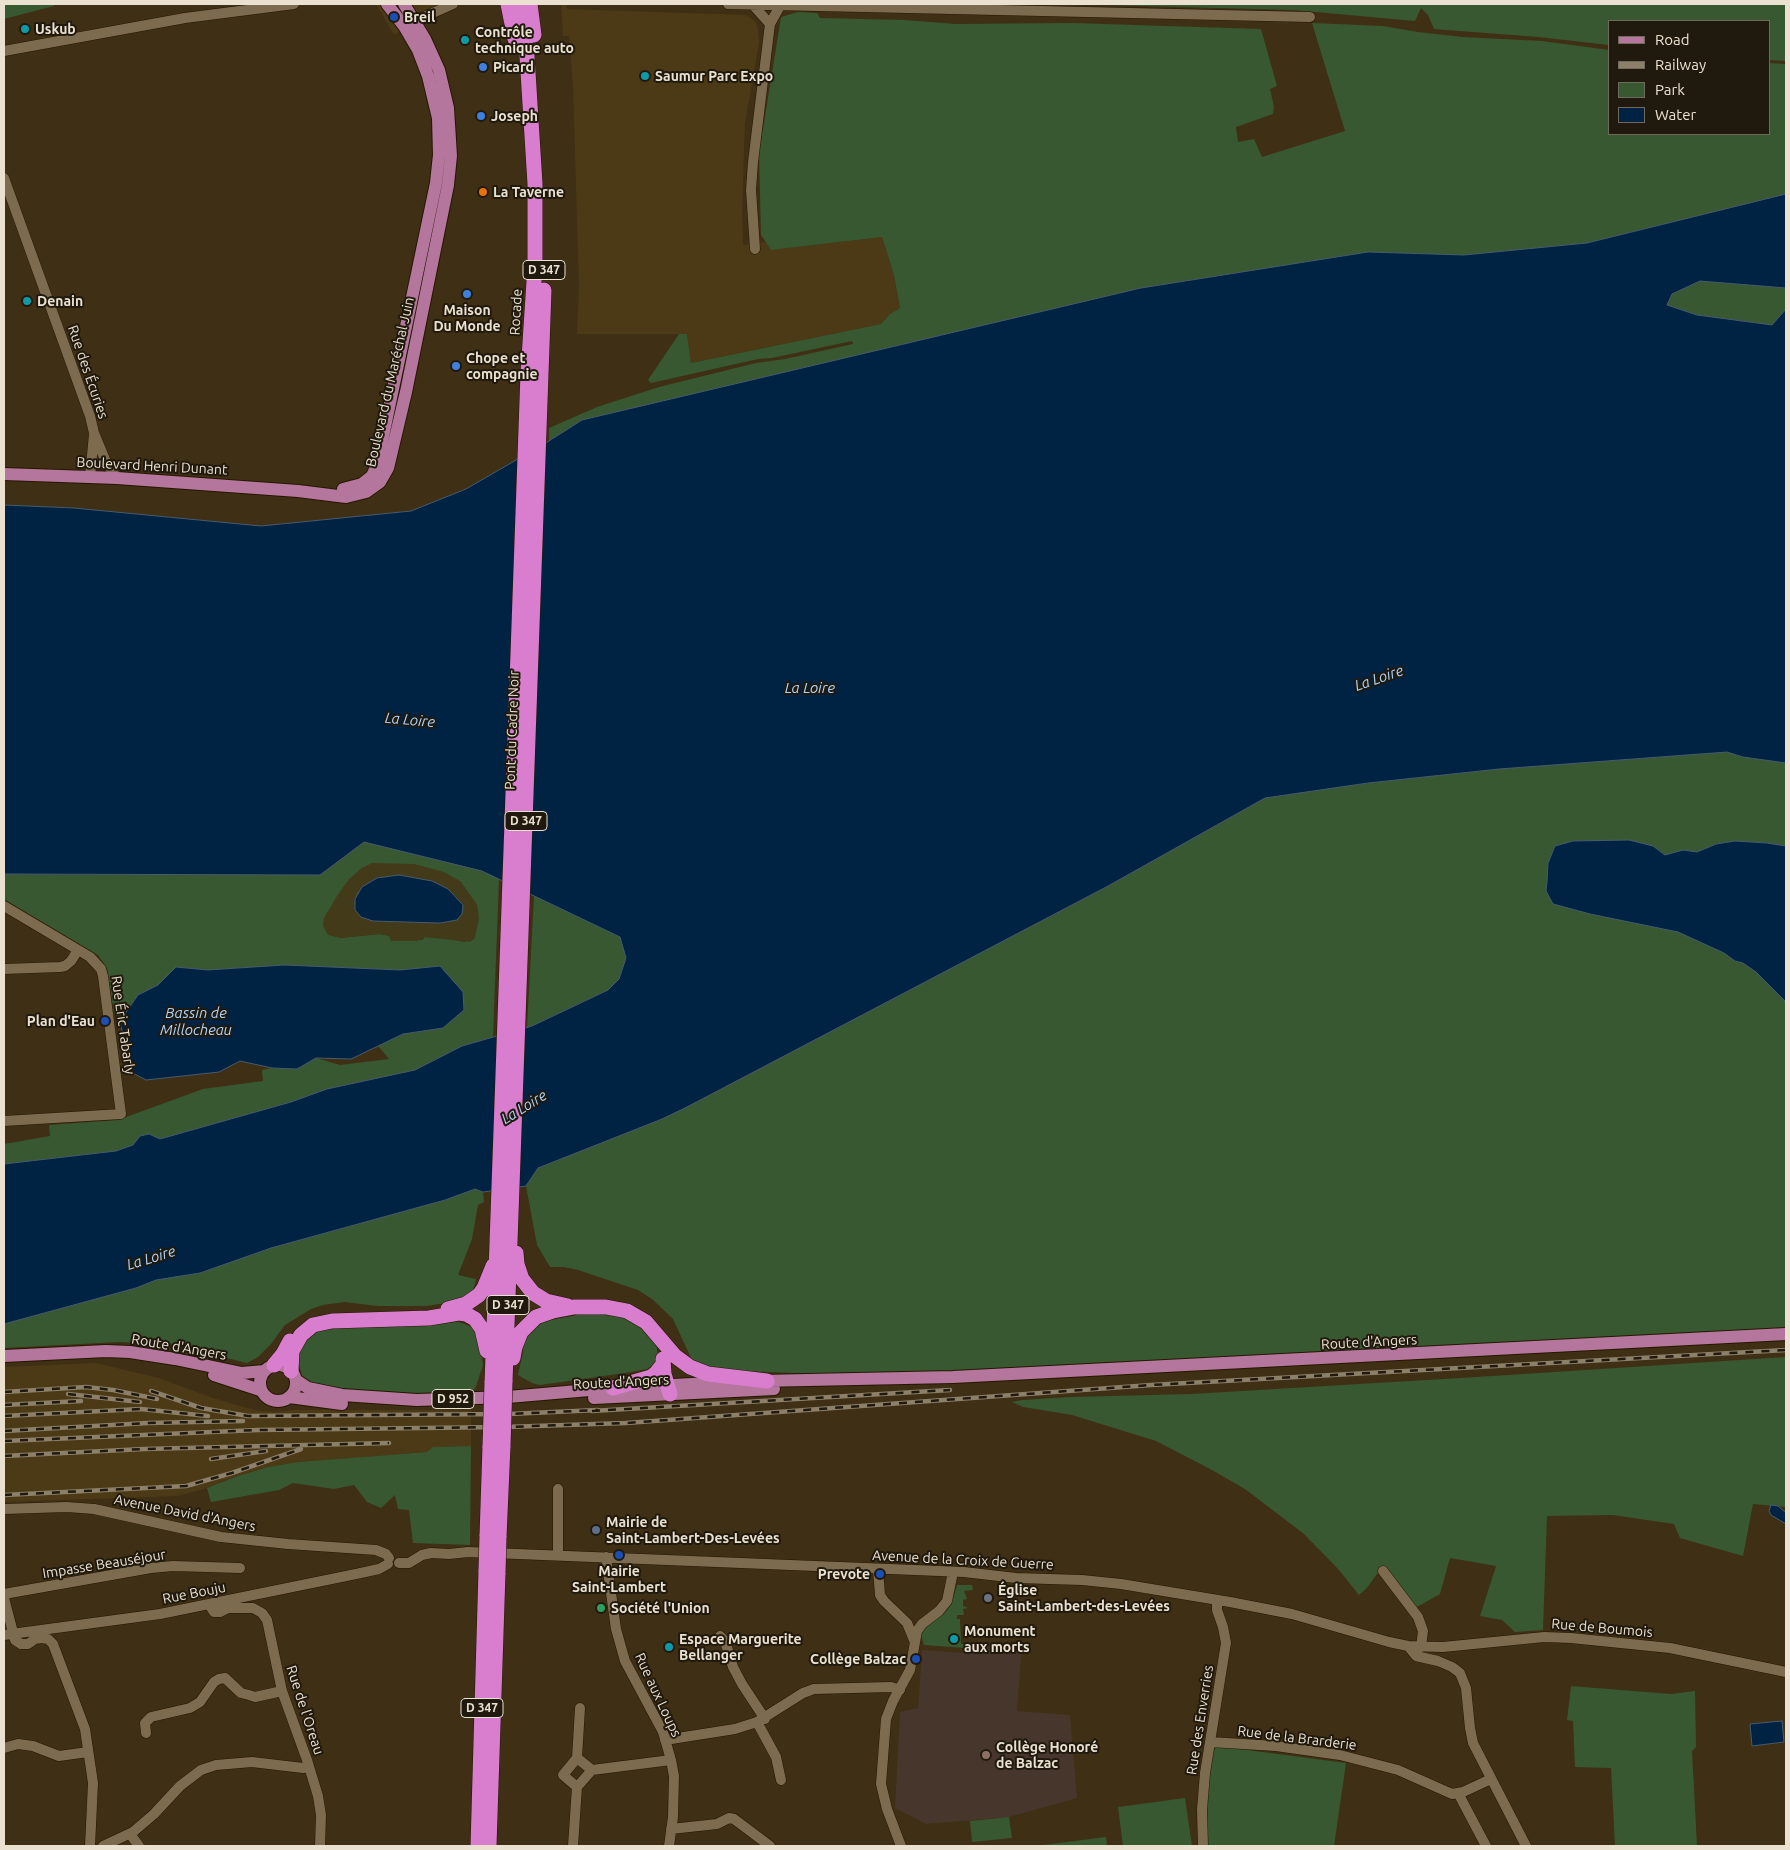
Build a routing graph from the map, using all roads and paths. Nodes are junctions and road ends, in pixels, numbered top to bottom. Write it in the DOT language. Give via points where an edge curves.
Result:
graph roads {
  1 [pos="294,4"];
  2 [pos="387,4"];
  3 [pos="404,4"];
  4 [pos="453,4"];
  5 [pos="508,4"];
  6 [pos="519,4"];
  7 [pos="530,4"];
  8 [pos="728,4"];
  9 [pos="780,4"];
  10 [pos="753,5"];
  11 [pos="1310,17"];
  12 [pos="409,23"];
  13 [pos="770,24"];
  14 [pos="4,51"];
  15 [pos="4,178"];
  16 [pos="755,249"];
  17 [pos="528,372"];
  18 [pos="534,412"];
  19 [pos="94,433"];
  20 [pos="4,474"];
  21 [pos="90,477"];
  22 [pos="117,478"];
  23 [pos="298,491"];
  24 [pos="4,906"];
  25 [pos="78,950"];
  26 [pos="4,969"];
  27 [pos="4,1121"];
  28 [pos="508,1229"];
  29 [pos="497,1255"];
  30 [pos="574,1307"];
  31 [pos="1786,1334"];
  32 [pos="58,1354"];
  33 [pos="4,1356"];
  34 [pos="669,1360"];
  35 [pos="269,1368"];
  36 [pos="293,1376"];
  37 [pos="953,1377"];
  38 [pos="767,1381"];
  39 [pos="503,1382"];
  40 [pos="613,1388"];
  41 [pos="670,1388"];
  42 [pos="260,1390"];
  43 [pos="289,1397"];
  44 [pos="496,1446"];
  45 [pos="558,1489"];
  46 [pos="4,1509"];
  47 [pos="558,1555"];
  48 [pos="606,1557"];
  49 [pos="389,1561"];
  50 [pos="240,1568"];
  51 [pos="878,1569"];
  52 [pos="1383,1571"];
  53 [pos="492,1572"];
  54 [pos="953,1572"];
  55 [pos="4,1594"];
  56 [pos="4,1598"];
  57 [pos="1217,1600"];
  58 [pos="209,1604"];
  59 [pos="8,1634"];
  60 [pos="720,1636"];
  61 [pos="914,1640"];
  62 [pos="1414,1646"];
  63 [pos="1786,1672"];
  64 [pos="900,1690"];
  65 [pos="282,1691"];
  66 [pos="580,1708"];
  67 [pos="761,1720"];
  68 [pos="146,1733"];
  69 [pos="666,1740"];
  70 [pos="1210,1742"];
  71 [pos="4,1748"];
  72 [pos="88,1752"];
  73 [pos="577,1758"];
  74 [pos="671,1760"];
  75 [pos="309,1767"];
  76 [pos="592,1770"];
  77 [pos="1491,1779"];
  78 [pos="781,1780"];
  79 [pos="577,1788"];
  80 [pos="1458,1793"];
  81 [pos="671,1830"];
  82 [pos="130,1834"];
  83 [pos="90,1846"];
  84 [pos="103,1846"];
  85 [pos="139,1846"];
  86 [pos="320,1846"];
  87 [pos="478,1846"];
  88 [pos="489,1846"];
  89 [pos="573,1846"];
  90 [pos="669,1846"];
  91 [pos="770,1846"];
  92 [pos="900,1846"];
  93 [pos="1203,1846"];
  94 [pos="1486,1846"];
  95 [pos="1526,1846"];
  1 -- 14 [label="street" via="185,18"];
  2 -- 12 [label="main road, Boulevard du Maréchal Juin"];
  3 -- 12 [label="main road, Boulevard du Maréchal Juin"];
  4 -- 12 [label="street"];
  5 -- 17 [label="highway" via="525,114"];
  6 -- 17 [label="highway, Rocade / D 347" via="527,56 535,184 534,292"];
  7 -- 18 [label="highway, D 347" via="539,87 544,247"];
  8 -- 10 [label="street"];
  9 -- 10 [label="street"];
  9 -- 11 [label="street"];
  9 -- 13 [label="street"];
  10 -- 13 [label="street"];
  12 -- 23 [label="main road, Boulevard du Maréchal Juin" via="435,59 450,125 451,156 448,185 393,447 380,482 366,492 346,497"];
  13 -- 16 [label="street" via="753,162"];
  15 -- 19 [label="street, Rue des Écuries"];
  17 -- 18 [label="highway, Rocade / D 347"];
  18 -- 28 [label="highway, Pont du Cadre Noir / D 347"];
  18 -- 28 [label="highway, Pont du Cadre Noir / D 347" via="512,1213"];
  19 -- 21 [label="street, Rue des Écuries"];
  19 -- 22 [label="street, Rue des Écuries" via="106,462"];
  20 -- 21 [label="main road, Boulevard Henri Dunant"];
  21 -- 22 [label="main road, Boulevard Henri Dunant"];
  22 -- 23 [label="main road, Boulevard Henri Dunant"];
  24 -- 25 [label="street, Rue Éric Tabarly"];
  25 -- 26 [label="street" via="65,966"];
  25 -- 27 [label="street, Rue Éric Tabarly" via="96,962 103,976 121,1114"];
  28 -- 29 [label="highway, D 347"];
  28 -- 30 [label="highway" via="526,1286 540,1298"];
  28 -- 39 [label="highway, D 347"];
  29 -- 35 [label="highway" via="484,1288 466,1304 434,1312 319,1317 297,1331 283,1354"];
  29 -- 39 [label="highway, D 347"];
  30 -- 34 [label="highway" via="627,1311 646,1322 662,1340"];
  30 -- 39 [label="highway" via="544,1313 528,1324 521,1332"];
  31 -- 37 [label="main road, Route d'Angers / D 952"];
  32 -- 33 [label="main road, Route d'Angers"];
  32 -- 35 [label="main road, Route d'Angers" via="141,1353 250,1374"];
  32 -- 42 [label="main road, Route d'Angers" via="152,1363 218,1376"];
  34 -- 38 [label="highway" via="699,1372"];
  34 -- 40 [label="highway" via="651,1377"];
  34 -- 41 [label="highway" via="676,1371"];
  35 -- 36 [label="main road" via="284,1366"];
  35 -- 42 [label="main road" via="259,1383"];
  36 -- 39 [label="highway" via="291,1356 296,1342 306,1330 321,1322 459,1313 471,1316 482,1329"];
  36 -- 40 [label="main road, Route d'Angers / D 952" via="308,1388 342,1395 418,1400 508,1397"];
  36 -- 43 [label="main road" via="295,1390"];
  37 -- 38 [label="main road, Route d'Angers / D 952"];
  37 -- 41 [label="main road, Route d'Angers / D 952" via="893,1383"];
  38 -- 41 [label="main road, Route d'Angers / D 952"];
  39 -- 44 [label="highway, D 347, bridge"];
  39 -- 44 [label="highway, D 347, bridge" via="504,1402"];
  40 -- 41 [label="main road, Route d'Angers / D 952"];
  41 -- 43 [label="main road, Route d'Angers / D 952" via="398,1407"];
  42 -- 43 [label="main road" via="273,1401"];
  44 -- 53 [label="highway, D 347, bridge"];
  45 -- 47 [label="street"];
  46 -- 49 [label="street, Avenue David d'Angers" via="94,1509 221,1537 376,1550 386,1554"];
  47 -- 48 [label="street, Avenue de la Croix de Guerre"];
  47 -- 49 [label="street, Avenue de la Croix de Guerre" via="431,1553 393,1568"];
  48 -- 51 [label="street, Avenue de la Croix de Guerre"];
  48 -- 69 [label="street, Rue aux Loups" via="616,1628 625,1661"];
  49 -- 58 [label="street, Rue Bouju" via="379,1568 356,1574"];
  50 -- 55 [label="street, Impasse Beauséjour" via="151,1568"];
  51 -- 54 [label="street, Avenue de la Croix de Guerre"];
  51 -- 61 [label="street" via="878,1588 882,1598 907,1623"];
  52 -- 62 [label="street" via="1418,1617 1423,1631"];
  53 -- 87 [label="highway, D 347"];
  53 -- 88 [label="highway, D 347"];
  54 -- 57 [label="street, Avenue de la Croix de Guerre" via="1121,1584"];
  54 -- 61 [label="street" via="947,1601 922,1624"];
  56 -- 59 [label="street"];
  57 -- 62 [label="street, Avenue de la Croix de Guerre" via="1292,1614 1388,1642"];
  57 -- 70 [label="street, Rue des Enverries" via="1226,1643"];
  58 -- 59 [label="street, Rue Bouju"];
  58 -- 65 [label="street, Rue de l'Oreau" via="214,1612 228,1608 253,1608 262,1613 267,1620"];
  59 -- 72 [label="street" via="21,1644 35,1639 48,1639 53,1644 84,1730"];
  60 -- 67 [label="street"];
  61 -- 64 [label="street" via="910,1670"];
  62 -- 63 [label="street, Rue de Boumois" via="1571,1638 1670,1648"];
  62 -- 77 [label="street" via="1416,1656 1438,1661 1460,1673 1466,1688 1473,1743"];
  64 -- 67 [label="street" via="891,1687 814,1689"];
  64 -- 92 [label="street" via="886,1719 881,1784"];
  65 -- 68 [label="street" via="249,1696 225,1678 219,1679 200,1702 190,1708 151,1717 145,1724"];
  65 -- 75 [label="street, Rue de l'Oreau"];
  66 -- 73 [label="street"];
  67 -- 69 [label="street" via="735,1729"];
  67 -- 78 [label="street" via="776,1757"];
  69 -- 74 [label="street, Rue aux Loups"];
  70 -- 80 [label="street, Rue de la Brarderie" via="1276,1746 1340,1755 1392,1768 1448,1793"];
  70 -- 93 [label="street, Rue des Enverries" via="1202,1810"];
  71 -- 72 [label="street" via="18,1744 33,1746 59,1756"];
  72 -- 83 [label="street" via="93,1783"];
  73 -- 76 [label="street"];
  73 -- 79 [label="street" via="562,1775"];
  74 -- 76 [label="street"];
  74 -- 81 [label="street, Rue aux Loups" via="674,1776"];
  75 -- 82 [label="street" via="252,1762 216,1765 201,1770"];
  75 -- 86 [label="street, Rue de l'Oreau" via="321,1815"];
  76 -- 79 [label="street"];
  77 -- 80 [label="street"];
  77 -- 95 [label="street"];
  79 -- 89 [label="street"];
  80 -- 94 [label="street"];
  81 -- 90 [label="street, Rue aux Loups"];
  81 -- 91 [label="street" via="717,1824 728,1818"];
  82 -- 84 [label="street"];
  82 -- 85 [label="street"];
}
